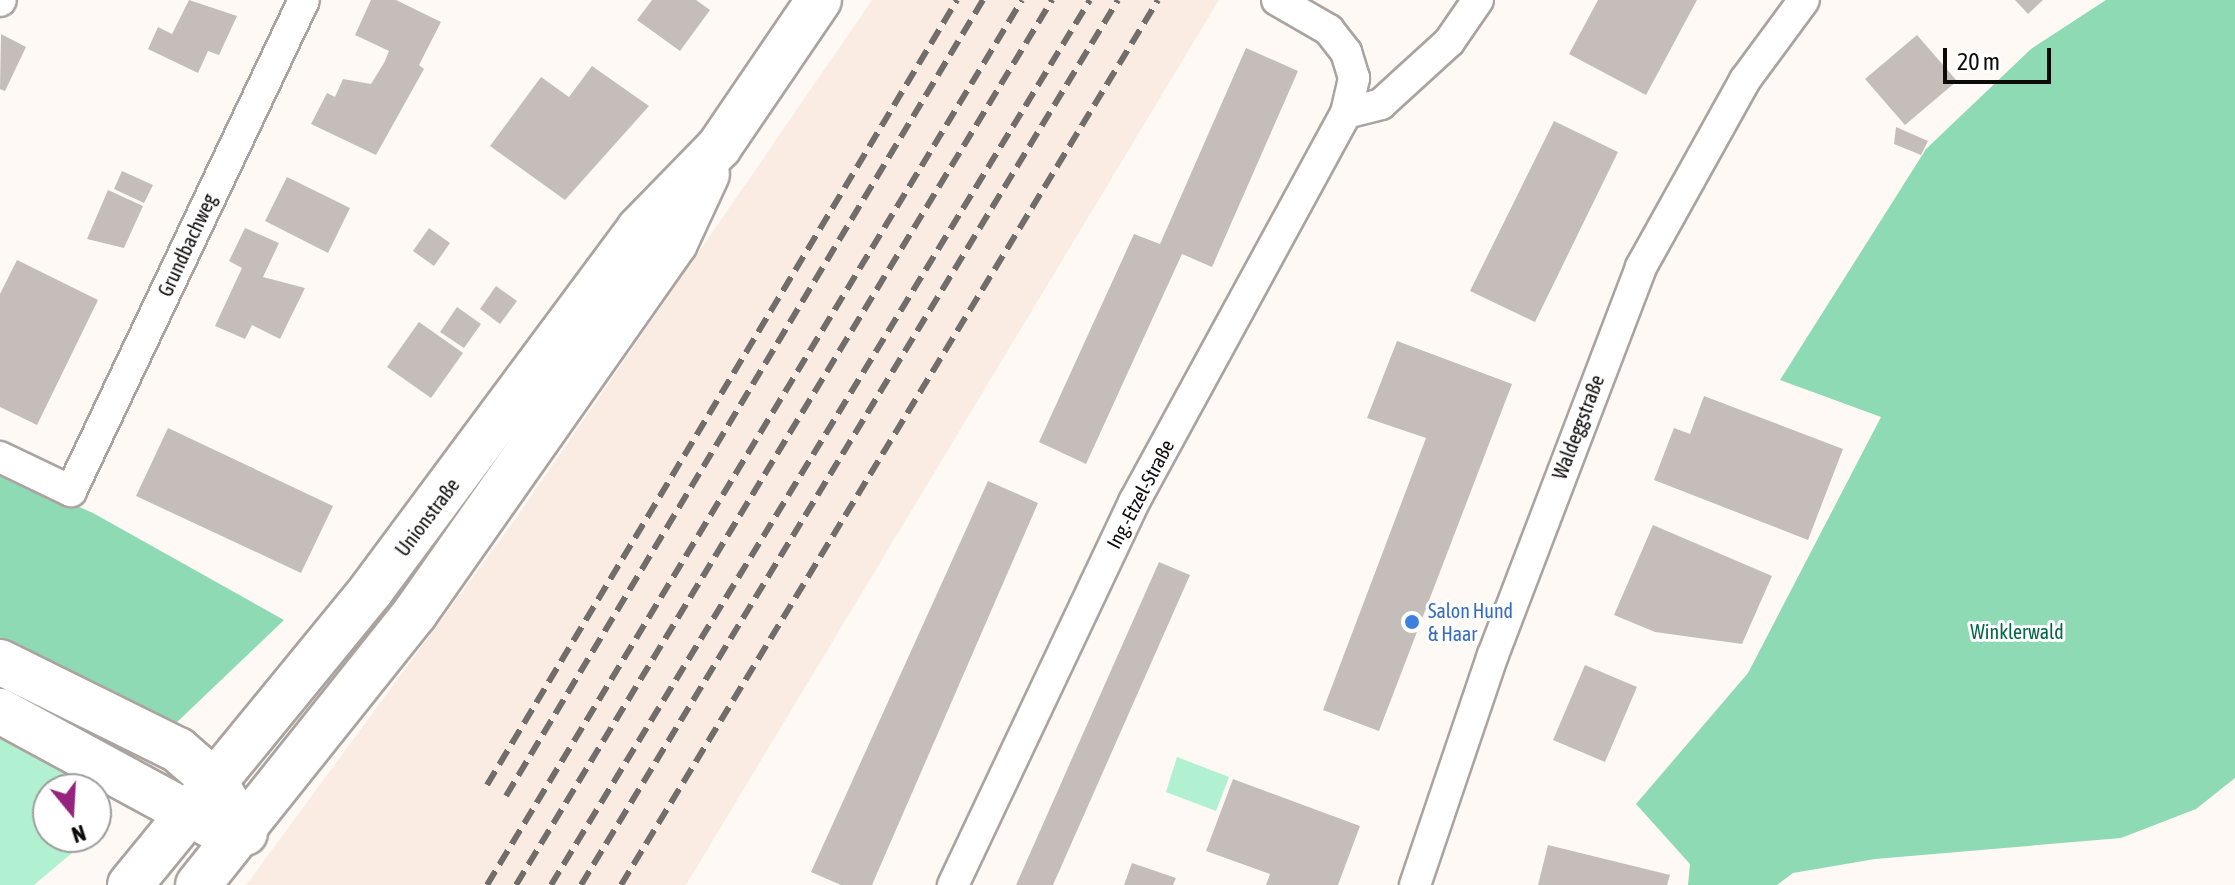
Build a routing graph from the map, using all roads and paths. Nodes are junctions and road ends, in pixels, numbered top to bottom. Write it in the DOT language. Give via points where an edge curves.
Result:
graph roads {
  1 [pos="304,0"];
  2 [pos="819,0"];
  3 [pos="1277,0"];
  4 [pos="1478,0"];
  5 [pos="1804,0"];
  6 [pos="1346,113"];
  7 [pos="719,147"];
  8 [pos="0,457"];
  9 [pos="0,662"];
  10 [pos="0,711"];
  11 [pos="215,782"];
  12 [pos="186,817"];
  13 [pos="245,833"];
  14 [pos="130,885"];
  15 [pos="198,885"];
  16 [pos="953,885"];
  17 [pos="1415,885"];
  1 -- 8 [label="street, Grundbachweg" via="71,491"];
  2 -- 7 [label="main road, Unionstraße"];
  3 -- 6 [label="street, Ing.-Etzel-Straße" via="1329,30 1346,52 1354,78"];
  4 -- 6 [label="street" via="1449,42 1381,104"];
  5 -- 17 [label="street, Waldeggstraße" via="1745,80 1641,267 1493,655"];
  6 -- 16 [label="street, Ing.-Etzel-Straße" via="1134,502"];
  7 -- 11 [label="main road, Unionstraße" via="639,229 372,589"];
  7 -- 13 [label="main road, Unionstraße" via="675,243 415,613"];
  9 -- 11 [label="main road" via="178,750"];
  10 -- 12 [label="main road"];
  11 -- 12 [label="main road, Unionstraße"];
  11 -- 13 [label="main road"];
  12 -- 13 [label="main road"];
  12 -- 14 [label="main road, Unionstraße"];
  13 -- 15 [label="main road, Unionstraße"];
}
